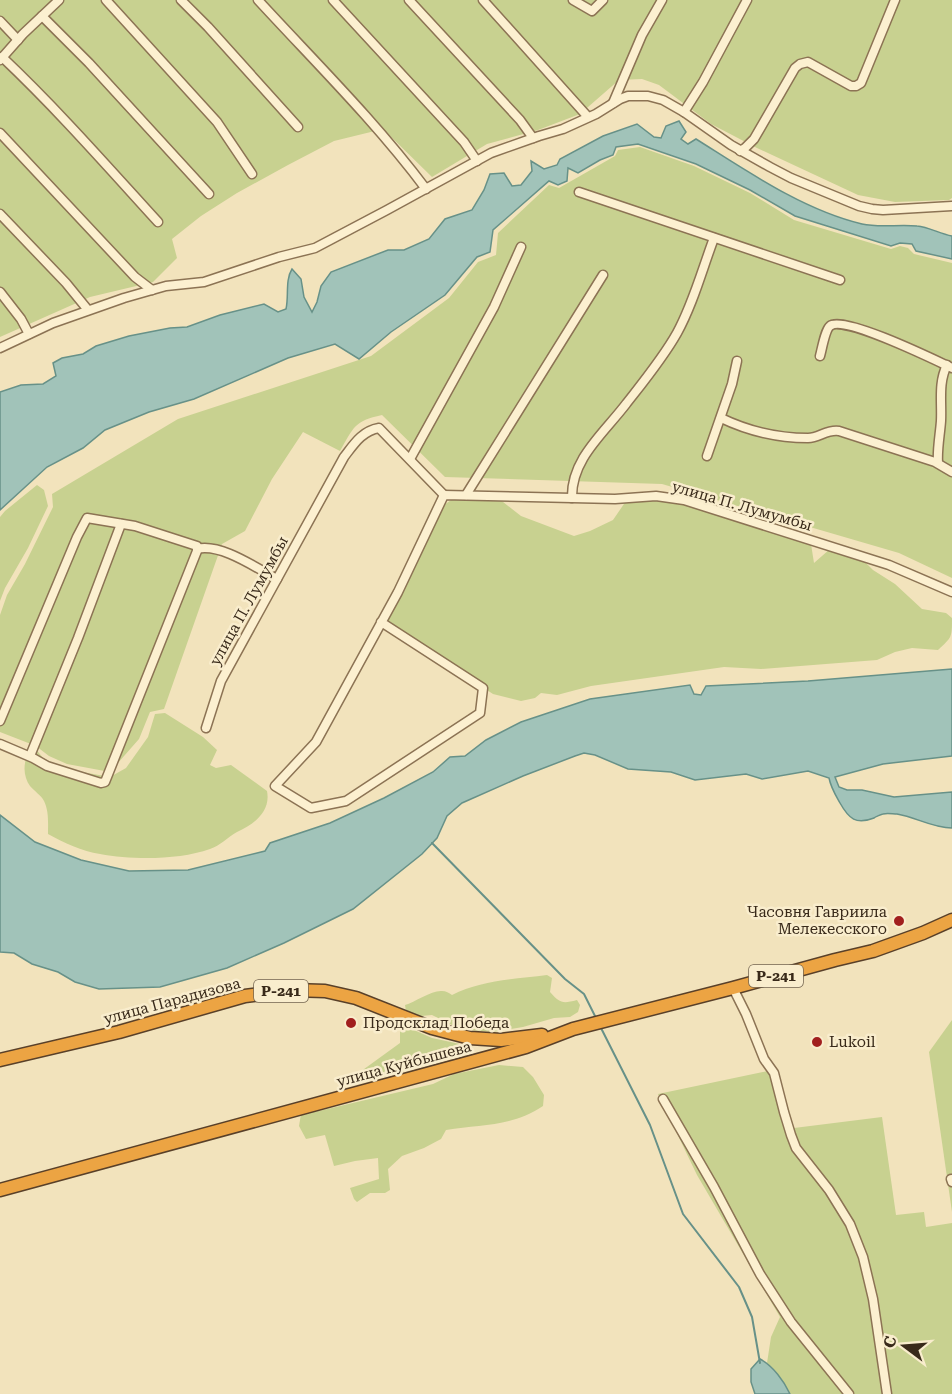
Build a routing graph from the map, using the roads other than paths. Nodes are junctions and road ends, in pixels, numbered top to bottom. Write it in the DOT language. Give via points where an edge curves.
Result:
graph roads {
  1 [pos="59,0"];
  2 [pos="106,0"];
  3 [pos="181,0"];
  4 [pos="258,0"];
  5 [pos="333,0"];
  6 [pos="409,0"];
  7 [pos="483,0"];
  8 [pos="573,0"];
  9 [pos="603,0"];
  10 [pos="662,0"];
  11 [pos="747,0"];
  12 [pos="895,0"];
  13 [pos="42,16"];
  14 [pos="0,21"];
  15 [pos="18,40"];
  16 [pos="1,59"];
  17 [pos="613,103"];
  18 [pos="684,112"];
  19 [pos="588,117"];
  20 [pos="298,127"];
  21 [pos="0,133"];
  22 [pos="532,138"];
  23 [pos="741,151"];
  24 [pos="477,161"];
  25 [pos="252,174"];
  26 [pos="426,189"];
  27 [pos="579,192"];
  28 [pos="209,194"];
  29 [pos="952,206"];
  30 [pos="0,214"];
  31 [pos="158,222"];
  32 [pos="714,238"];
  33 [pos="521,247"];
  34 [pos="603,275"];
  35 [pos="840,280"];
  36 [pos="152,290"];
  37 [pos="0,292"];
  38 [pos="88,310"];
  39 [pos="29,334"];
  40 [pos="0,348"];
  41 [pos="820,356"];
  42 [pos="737,361"];
  43 [pos="949,367"];
  44 [pos="721,418"];
  45 [pos="707,456"];
  46 [pos="410,459"];
  47 [pos="938,463"];
  48 [pos="952,472"];
  49 [pos="444,495"];
  50 [pos="466,495"];
  51 [pos="572,498"];
  52 [pos="121,524"];
  53 [pos="197,549"];
  54 [pos="277,579"];
  55 [pos="952,592"];
  56 [pos="381,622"];
  57 [pos="0,721"];
  58 [pos="206,728"];
  59 [pos="0,744"];
  60 [pos="30,756"];
  61 [pos="952,920"];
  62 [pos="733,988"];
  63 [pos="567,1031"];
  64 [pos="0,1060"];
  65 [pos="663,1099"];
  66 [pos="0,1190"];
  67 [pos="849,1394"];
  68 [pos="887,1394"];
  1 -- 13 [label="street"];
  2 -- 25 [label="street" via="217,122"];
  3 -- 20 [label="street"];
  4 -- 26 [label="street" via="357,105"];
  5 -- 24 [label="street"];
  6 -- 22 [label="street" via="520,120"];
  7 -- 19 [label="street"];
  8 -- 9 [label="street" via="592,11"];
  10 -- 17 [label="street" via="628,64"];
  11 -- 18 [label="street"];
  12 -- 23 [label="street" via="861,82 851,86 808,62 800,64 754,139"];
  13 -- 15 [label="street"];
  13 -- 28 [label="street"];
  14 -- 15 [label="street"];
  15 -- 16 [label="street"];
  16 -- 31 [label="street" via="21,75"];
  17 -- 18 [label="street" via="628,96 657,97"];
  17 -- 19 [label="street"];
  18 -- 23 [label="street"];
  19 -- 22 [label="street"];
  21 -- 36 [label="street" via="135,277"];
  22 -- 24 [label="street"];
  23 -- 29 [label="street" via="791,178 859,206 883,210"];
  24 -- 26 [label="street"];
  26 -- 36 [label="street" via="315,248 204,282"];
  27 -- 32 [label="street"];
  30 -- 38 [label="street"];
  32 -- 35 [label="street"];
  32 -- 51 [label="street" via="677,332 578,466"];
  33 -- 46 [label="street" via="494,307"];
  34 -- 50 [label="street"];
  36 -- 38 [label="street"];
  37 -- 39 [label="street"];
  38 -- 39 [label="street"];
  39 -- 40 [label="street"];
  41 -- 43 [label="street" via="827,331 834,324 871,332"];
  42 -- 44 [label="street"];
  43 -- 47 [label="street" via="941,383"];
  44 -- 45 [label="street"];
  44 -- 47 [label="street" via="754,432 788,436 814,437 839,431"];
  46 -- 49 [label="street, улица П. Лумумбы"];
  46 -- 54 [label="street, улица П. Лумумбы" via="379,428 360,436 344,457"];
  47 -- 48 [label="street"];
  49 -- 50 [label="street, улица П. Лумумбы"];
  49 -- 56 [label="street"];
  50 -- 51 [label="street, улица П. Лумумбы"];
  51 -- 55 [label="street, улица П. Лумумбы" via="656,496 684,500 889,565"];
  52 -- 53 [label="street"];
  52 -- 57 [label="street" via="87,518 83,524"];
  52 -- 60 [label="street"];
  53 -- 54 [label="street" via="214,548"];
  53 -- 60 [label="street" via="105,782 47,766"];
  54 -- 58 [label="street, улица П. Лумумбы" via="221,681"];
  56 -- 56 [label="street" via="316,742 275,786 311,808 346,801 480,713 483,688"];
  59 -- 60 [label="street"];
  61 -- 62 [label="highway, улица Куйбышева / Р-241" via="873,951"];
  62 -- 63 [label="highway, улица Куйбышева / Р-241"];
  62 -- 68 [label="street" via="764,1059 774,1072 796,1148 829,1190 864,1257"];
  63 -- 64 [label="highway, улица Парадизова / Р-241" via="501,1040 470,1038 432,1028 356,998 325,991 292,990 244,996 119,1032"];
  63 -- 66 [label="highway, улица Куйбышева" via="526,1047"];
  65 -- 67 [label="street" via="790,1322"];
}
